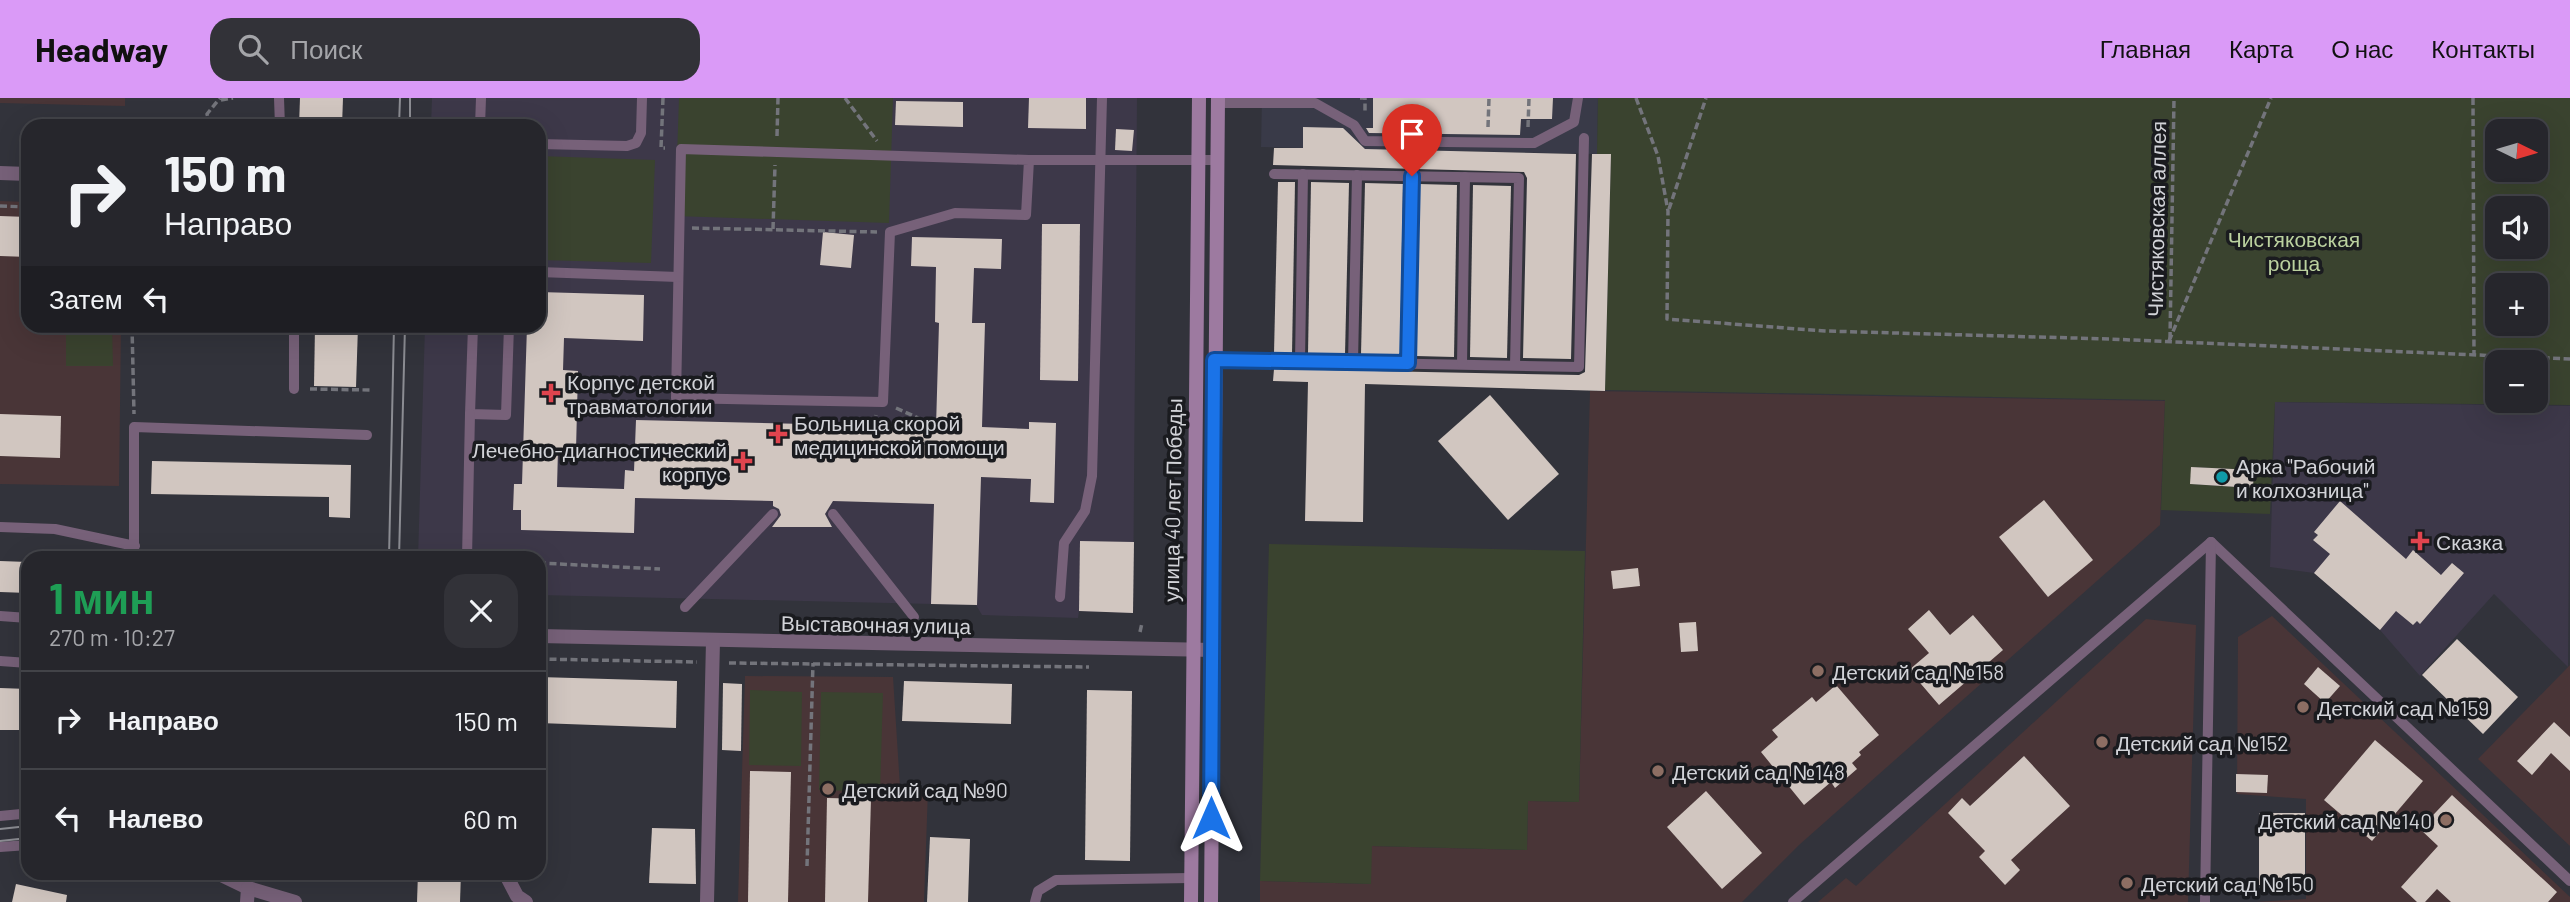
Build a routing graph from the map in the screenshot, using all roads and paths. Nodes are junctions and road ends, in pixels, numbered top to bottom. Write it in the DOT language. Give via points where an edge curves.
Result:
graph roads {
  1 [pos="233,98"];
  2 [pos="279,98"];
  3 [pos="481,98"];
  4 [pos="642,98"];
  5 [pos="663,98"];
  6 [pos="845,98"];
  7 [pos="1102,98"];
  8 [pos="1199,98"];
  9 [pos="1360,98"];
  10 [pos="1365,98"];
  11 [pos="1489,98"];
  12 [pos="1529,98"];
  13 [pos="1578,98"];
  14 [pos="1636,98"];
  15 [pos="1706,98"];
  16 [pos="2174,98"];
  17 [pos="2271,98"];
  18 [pos="2473,98"];
  19 [pos="220,99"];
  20 [pos="1218,100"];
  21 [pos="208,119"];
  22 [pos="280,119"];
  23 [pos="480,119"];
  24 [pos="1488,138"];
  25 [pos="1584,138"];
  26 [pos="1528,139"];
  27 [pos="546,144"];
  28 [pos="681,149"];
  29 [pos="888,156"];
  30 [pos="1029,160"];
  31 [pos="1100,160"];
  32 [pos="1199,160"];
  33 [pos="1217,160"];
  34 [pos="0,173"];
  35 [pos="21,174"];
  36 [pos="1274,174"];
  37 [pos="1303,174"];
  38 [pos="1357,175"];
  39 [pos="1412,176"];
  40 [pos="1465,177"];
  41 [pos="0,206"];
  42 [pos="21,207"];
  43 [pos="1668,211"];
  44 [pos="680,227"];
  45 [pos="890,232"];
  46 [pos="546,272"];
  47 [pos="678,277"];
  48 [pos="132,333"];
  49 [pos="295,333"];
  50 [pos="473,333"];
  51 [pos="509,333"];
  52 [pos="2169,341"];
  53 [pos="2474,354"];
  54 [pos="2570,359"];
  55 [pos="1214,360"];
  56 [pos="1300,361"];
  57 [pos="1353,362"];
  58 [pos="1408,363"];
  59 [pos="1462,364"];
  60 [pos="1515,365"];
  61 [pos="294,389"];
  62 [pos="370,390"];
  63 [pos="883,402"];
  64 [pos="470,414"];
  65 [pos="134,426"];
  66 [pos="367,435"];
  67 [pos="926,445"];
  68 [pos="773,514"];
  69 [pos="832,514"];
  70 [pos="0,527"];
  71 [pos="2211,542"];
  72 [pos="135,546"];
  73 [pos="135,551"];
  74 [pos="467,551"];
  75 [pos="546,563"];
  76 [pos="660,569"];
  77 [pos="1060,597"];
  78 [pos="685,607"];
  79 [pos="0,616"];
  80 [pos="914,617"];
  81 [pos="21,618"];
  82 [pos="546,636"];
  83 [pos="713,641"];
  84 [pos="1192,650"];
  85 [pos="1213,650"];
  86 [pos="546,659"];
  87 [pos="0,661"];
  88 [pos="21,662"];
  89 [pos="712,663"];
  90 [pos="813,663"];
  91 [pos="1101,667"];
  92 [pos="20,814"];
  93 [pos="0,816"];
  94 [pos="21,846"];
  95 [pos="0,847"];
  96 [pos="807,866"];
  97 [pos="1191,878"];
  98 [pos="227,880"];
  99 [pos="509,880"];
  100 [pos="2570,881"];
  101 [pos="248,895"];
  102 [pos="295,902"];
  103 [pos="526,902"];
  104 [pos="707,902"];
  105 [pos="1035,902"];
  106 [pos="1191,902"];
  107 [pos="1211,902"];
  108 [pos="1793,902"];
  109 [pos="2205,902"];
  1 -- 19 [label="path"];
  2 -- 22 [label="lane"];
  3 -- 23 [label="lane"];
  4 -- 27 [label="lane" via="641,133 636,143"];
  5 -- 28 [label="path" via="661,148"];
  6 -- 29 [label="path"];
  7 -- 31 [label="lane"];
  8 -- 32 [label="main road, улица 40 лет Победы"];
  9 -- 10 [label="path"];
  11 -- 24 [label="path"];
  12 -- 26 [label="path"];
  13 -- 20 [label="lane" via="1574,122 1534,143 1365,141 1354,125 1315,103"];
  14 -- 43 [label="path" via="1658,156"];
  15 -- 43 [label="path"];
  16 -- 52 [label="path, Чистяковская аллея"];
  17 -- 52 [label="path"];
  18 -- 53 [label="path"];
  19 -- 21 [label="path" via="206,114"];
  20 -- 33 [label="main road, улица 40 лет Победы"];
  25 -- 60 [label="lane" via="1579,367"];
  28 -- 29 [label="lane"];
  28 -- 44 [label="lane"];
  29 -- 30 [label="lane"];
  30 -- 31 [label="lane"];
  30 -- 45 [label="lane" via="1026,215 955,213"];
  31 -- 32 [label="lane"];
  31 -- 77 [label="lane" via="1092,477 1084,511 1064,543"];
  32 -- 33 [label="lane"];
  32 -- 84 [label="main road, улица 40 лет Победы"];
  33 -- 55 [label="main road, улица 40 лет Победы"];
  34 -- 35 [label="street"];
  36 -- 37 [label="lane"];
  37 -- 38 [label="lane"];
  37 -- 56 [label="lane"];
  38 -- 39 [label="lane"];
  38 -- 57 [label="lane"];
  39 -- 40 [label="lane"];
  39 -- 58 [label="lane"];
  40 -- 59 [label="lane"];
  40 -- 60 [label="lane" via="1518,178"];
  41 -- 42 [label="path"];
  43 -- 52 [label="path" via="1667,319 1825,331"];
  44 -- 45 [label="path"];
  44 -- 47 [label="lane"];
  45 -- 63 [label="lane"];
  46 -- 47 [label="lane"];
  47 -- 63 [label="lane" via="676,398"];
  48 -- 65 [label="path"];
  49 -- 61 [label="lane"];
  50 -- 64 [label="lane"];
  51 -- 64 [label="lane" via="506,415"];
  52 -- 53 [label="path"];
  53 -- 54 [label="path"];
  55 -- 56 [label="lane"];
  55 -- 85 [label="main road, улица 40 лет Победы"];
  56 -- 57 [label="lane"];
  57 -- 58 [label="lane"];
  58 -- 59 [label="lane"];
  59 -- 60 [label="lane"];
  61 -- 62 [label="path"];
  63 -- 67 [label="path" via="927,422"];
  64 -- 74 [label="lane"];
  65 -- 66 [label="lane"];
  65 -- 72 [label="lane"];
  68 -- 78 [label="lane"];
  69 -- 80 [label="lane"];
  70 -- 72 [label="lane" via="55,529"];
  71 -- 100 [label="lane"];
  71 -- 108 [label="lane"];
  71 -- 109 [label="lane"];
  72 -- 73 [label="lane"];
  75 -- 76 [label="path"];
  79 -- 81 [label="lane"];
  82 -- 83 [label="street, Выставочная улица"];
  83 -- 84 [label="street, Выставочная улица"];
  83 -- 89 [label="street"];
  84 -- 85 [label="street, Выставочная улица"];
  84 -- 97 [label="main road, улица 40 лет Победы"];
  85 -- 107 [label="main road, улица 40 лет Победы"];
  86 -- 89 [label="path"];
  87 -- 88 [label="lane"];
  89 -- 90 [label="path"];
  89 -- 104 [label="street"];
  90 -- 91 [label="path"];
  90 -- 96 [label="path"];
  92 -- 93 [label="lane"];
  94 -- 95 [label="lane"];
  97 -- 105 [label="lane" via="1056,880 1038,891"];
  97 -- 106 [label="main road, улица 40 лет Победы"];
  98 -- 101 [label="street"];
  99 -- 103 [label="street" via="517,896"];
  101 -- 102 [label="street"];
}
